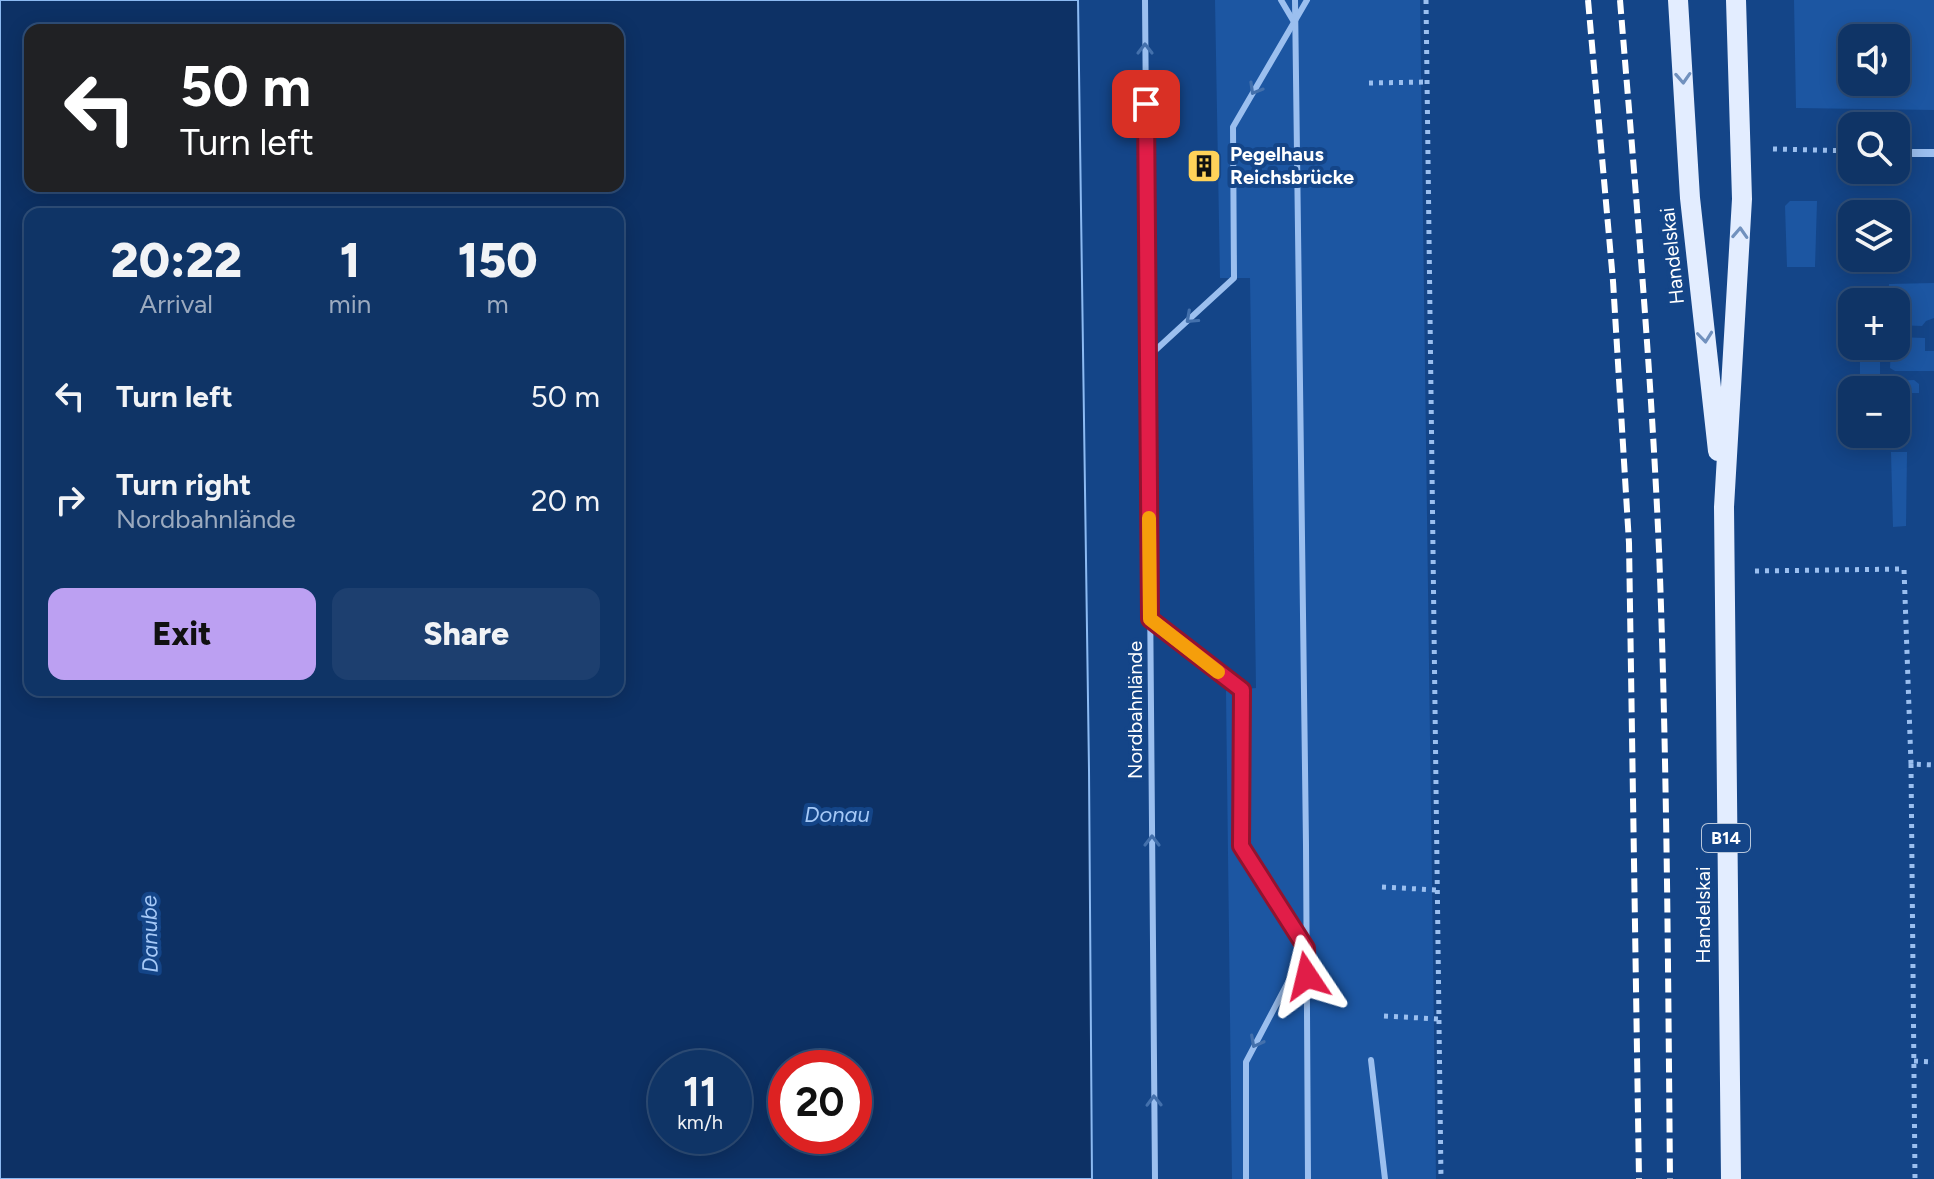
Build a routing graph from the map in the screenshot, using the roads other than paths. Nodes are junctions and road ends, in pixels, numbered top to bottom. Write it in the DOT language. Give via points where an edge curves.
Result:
graph roads {
  1 [pos="1145,0"];
  2 [pos="1281,0"];
  3 [pos="1295,0"];
  4 [pos="1307,0"];
  5 [pos="1678,0"];
  6 [pos="1736,0"];
  7 [pos="1294,22"];
  8 [pos="1913,153"];
  9 [pos="1934,153"];
  10 [pos="1148,357"];
  11 [pos="1724,507"];
  12 [pos="1150,619"];
  13 [pos="1306,948"];
  14 [pos="1371,1060"];
  15 [pos="1155,1179"];
  16 [pos="1246,1179"];
  17 [pos="1308,1179"];
  18 [pos="1385,1179"];
  19 [pos="1731,1179"];
  10 -- 1 [label="lane, Nordbahnlände, one-way"];
  2 -- 7 [label="lane"];
  3 -- 7 [label="lane"];
  4 -- 7 [label="lane"];
  5 -- 11 [label="main road, Handelskai / B14, one-way" via="1690,198"];
  11 -- 6 [label="main road, Handelskai / B14, one-way" via="1742,199"];
  7 -- 10 [label="lane, one-way" via="1233,127 1234,278"];
  7 -- 13 [label="lane"];
  8 -- 9 [label="street"];
  10 -- 12 [label="lane, Nordbahnlände"];
  11 -- 19 [label="main road, Handelskai / B14"];
  12 -- 13 [label="lane" via="1242,690 1241,846"];
  15 -- 12 [label="lane, Nordbahnlände, one-way"];
  13 -- 16 [label="lane, one-way" via="1246,1062"];
  13 -- 17 [label="lane"];
  14 -- 18 [label="lane"];
}
